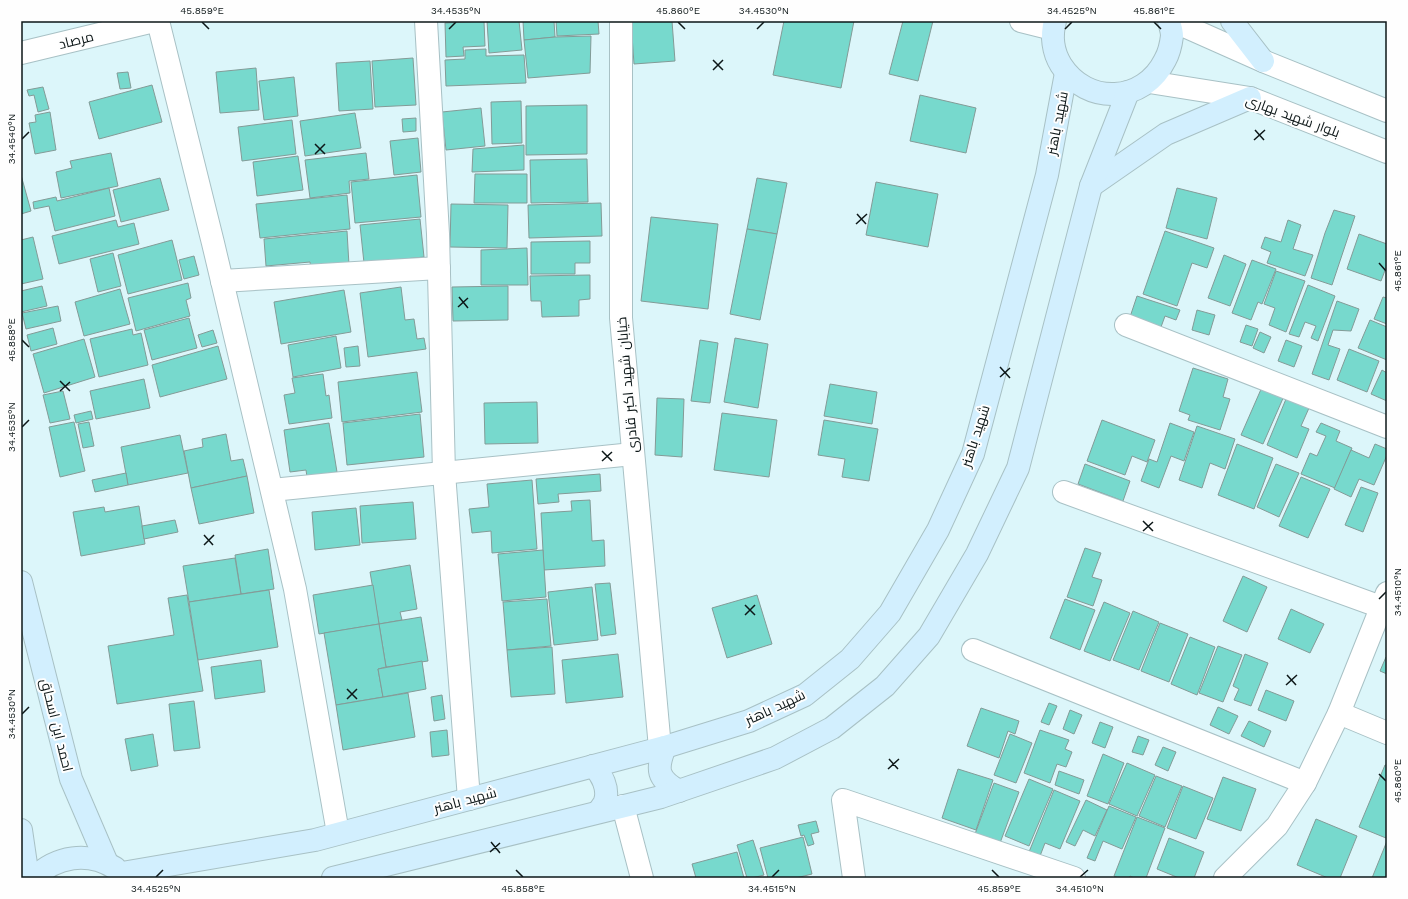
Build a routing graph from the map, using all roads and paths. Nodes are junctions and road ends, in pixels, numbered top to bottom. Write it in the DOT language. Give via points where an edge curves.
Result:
graph roads {
  1 [pos="154,21"];
  2 [pos="158,21"];
  3 [pos="426,21"];
  4 [pos="621,21"];
  5 [pos="1021,21"];
  6 [pos="1169,21"];
  7 [pos="1173,21"];
  8 [pos="1232,21"];
  9 [pos="1054,25"];
  10 [pos="21,53"];
  11 [pos="1263,61"];
  12 [pos="1066,73"];
  13 [pos="1149,82"];
  14 [pos="1128,92"];
  15 [pos="1250,98"];
  16 [pos="1387,111"];
  17 [pos="1387,152"];
  18 [pos="1091,186"];
  19 [pos="439,268"];
  20 [pos="222,281"];
  21 [pos="1126,325"];
  22 [pos="1387,427"];
  23 [pos="633,454"];
  24 [pos="444,473"];
  25 [pos="272,490"];
  26 [pos="1064,492"];
  27 [pos="21,582"];
  28 [pos="1384,600"];
  29 [pos="973,650"];
  30 [pos="1339,713"];
  31 [pos="1387,733"];
  32 [pos="662,748"];
  33 [pos="593,766"];
  34 [pos="1305,783"];
  35 [pos="678,791"];
  36 [pos="469,799"];
  37 [pos="623,806"];
  38 [pos="598,812"];
  39 [pos="21,830"];
  40 [pos="338,834"];
  41 [pos="118,871"];
  42 [pos="360,875"];
  43 [pos="28,878"];
  44 [pos="34,878"];
  45 [pos="333,878"];
  46 [pos="642,878"];
  47 [pos="854,878"];
  48 [pos="1074,878"];
  49 [pos="1225,878"];
  1 -- 10 [label="street, مرصاد"];
  2 -- 20 [label="street"];
  3 -- 19 [label="street"];
  4 -- 23 [label="street, خیابان شهید اکبر قادری" via="621,318"];
  5 -- 9 [label="street"];
  6 -- 13 [label="main road" via="1172,36 1168,53 1161,69"];
  7 -- 11 [label="street"];
  8 -- 11 [label="main road"];
  9 -- 12 [label="main road" via="1054,44 1058,59"];
  11 -- 16 [label="street"];
  12 -- 14 [label="main road" via="1078,84 1094,92"];
  12 -- 32 [label="main road, شهید باهنر" via="1047,175 973,454 938,530 890,613 850,660 805,694 749,720"];
  13 -- 14 [label="main road"];
  13 -- 15 [label="street, بلوار شهید بهاری"];
  14 -- 18 [label="main road"];
  15 -- 17 [label="street, بلوار شهید بهاری"];
  15 -- 18 [label="main road" via="1166,134"];
  18 -- 35 [label="main road" via="1018,468 977,554 929,636 885,686 832,728 775,758"];
  19 -- 20 [label="street"];
  19 -- 24 [label="street"];
  20 -- 25 [label="street"];
  21 -- 22 [label="street"];
  23 -- 24 [label="street"];
  23 -- 32 [label="street, خیابان شهید اکبر قادری"];
  24 -- 25 [label="street"];
  24 -- 36 [label="street"];
  25 -- 40 [label="street" via="295,589"];
  26 -- 28 [label="street"];
  27 -- 41 [label="main road, احمد ابن اسحاق" via="71,779"];
  28 -- 30 [label="street"];
  29 -- 34 [label="street"];
  30 -- 31 [label="street"];
  30 -- 34 [label="street"];
  32 -- 33 [label="main road, شهید باهنر"];
  32 -- 35 [label="main road" via="661,776 667,785"];
  33 -- 36 [label="main road, شهید باهنر"];
  33 -- 38 [label="main road" via="602,775 606,791 606,801"];
  34 -- 49 [label="street" via="1277,826"];
  35 -- 37 [label="main road"];
  36 -- 40 [label="main road, شهید باهنر"];
  37 -- 38 [label="main road"];
  37 -- 46 [label="street"];
  38 -- 42 [label="main road"];
  39 -- 43 [label="main road"];
  40 -- 41 [label="main road, شهید باهنر" via="315,840"];
  41 -- 44 [label="main road" via="90,858 73,858 56,862"];
  42 -- 45 [label="main road"];
  47 -- 48 [label="street" via="843,800"];
}
